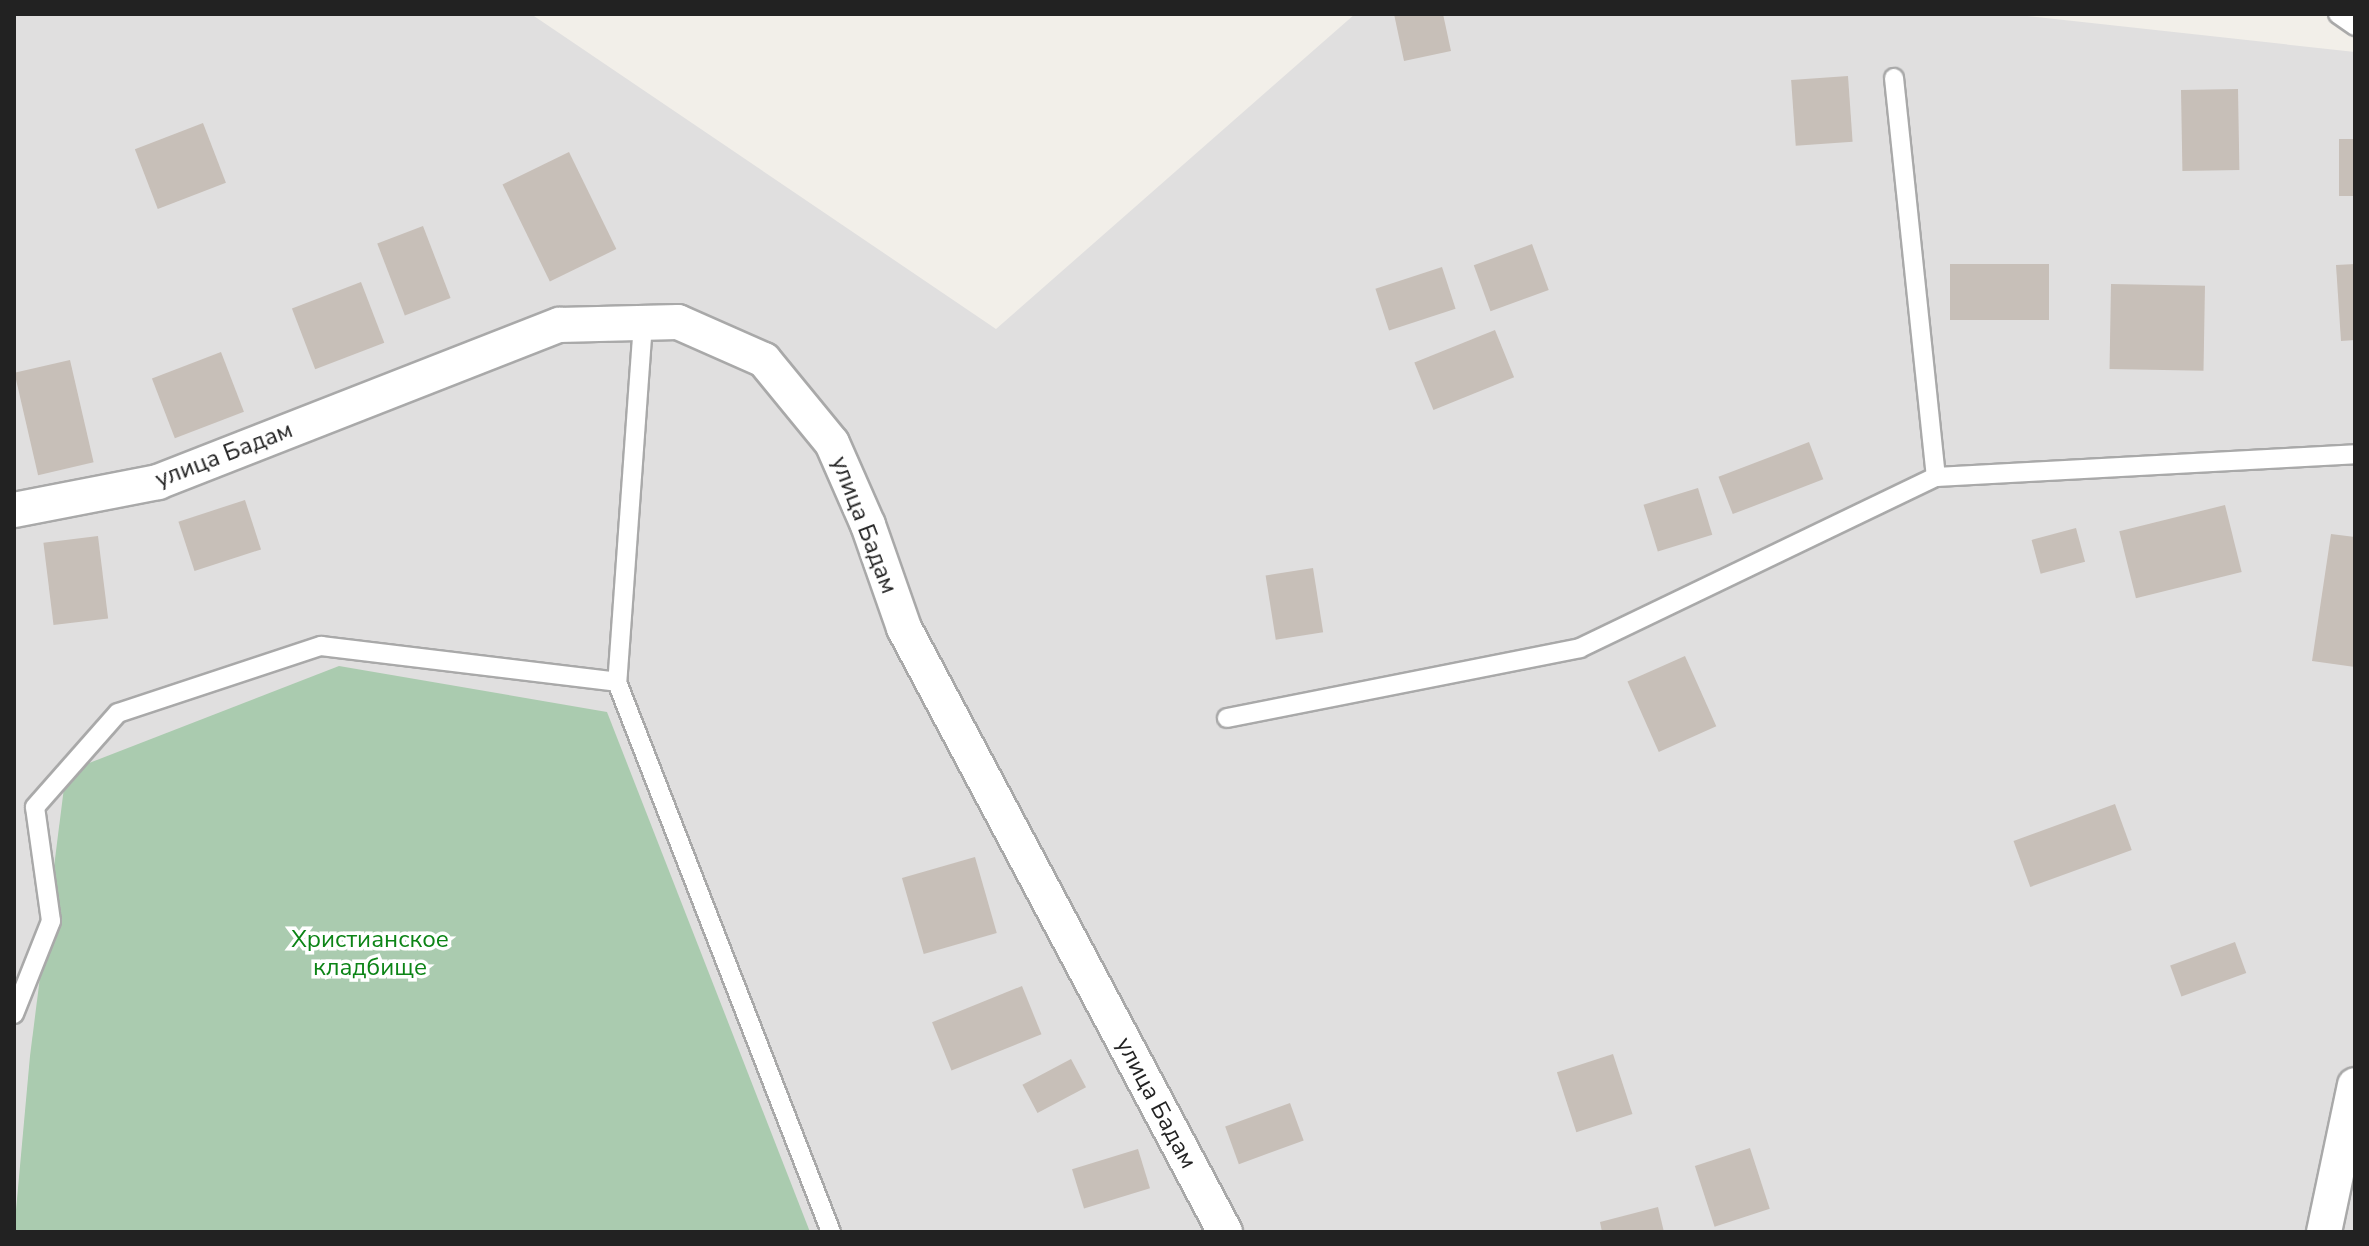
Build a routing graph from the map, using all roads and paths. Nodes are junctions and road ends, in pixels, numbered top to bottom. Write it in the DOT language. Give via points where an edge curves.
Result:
graph roads {
  1 [pos="2338,14"];
  2 [pos="2355,26"];
  3 [pos="1894,78"];
  4 [pos="643,323"];
  5 [pos="2355,454"];
  6 [pos="1936,477"];
  7 [pos="14,510"];
  8 [pos="617,682"];
  9 [pos="1227,718"];
  10 [pos="14,1014"];
  11 [pos="2355,1085"];
  12 [pos="831,1232"];
  13 [pos="1225,1232"];
  14 [pos="2324,1232"];
  1 -- 2 [label="lane"];
  3 -- 6 [label="lane"];
  4 -- 7 [label="street, улица Бадам" via="559,325 158,482"];
  4 -- 8 [label="lane"];
  4 -- 13 [label="street, улица Бадам" via="678,322 764,360 832,443 904,628"];
  5 -- 6 [label="lane"];
  6 -- 9 [label="lane" via="1580,648"];
  8 -- 10 [label="lane" via="321,646 118,713 35,807 51,921"];
  8 -- 12 [label="lane"];
  11 -- 14 [label="street"];
}
